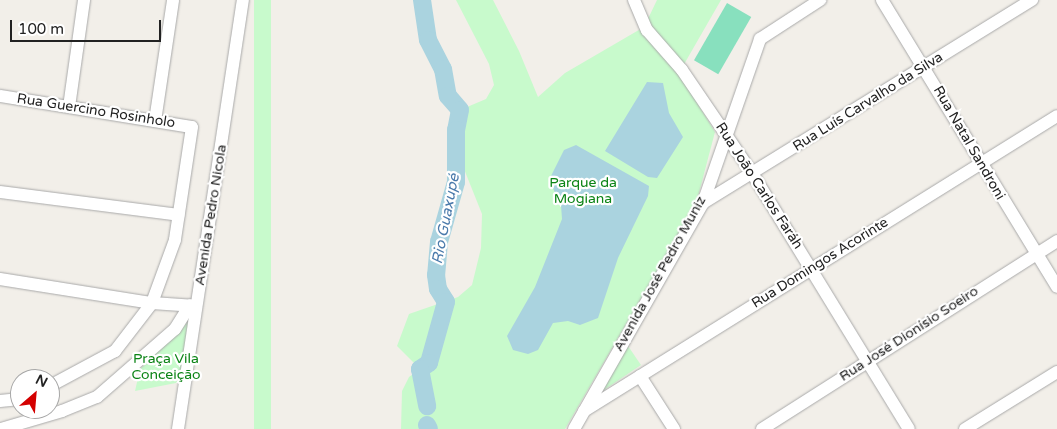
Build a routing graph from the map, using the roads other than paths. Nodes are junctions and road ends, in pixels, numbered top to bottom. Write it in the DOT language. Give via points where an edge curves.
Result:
graph roads {
  1 [pos="84,0"];
  2 [pos="173,0"];
  3 [pos="243,0"];
  4 [pos="634,0"];
  5 [pos="820,0"];
  6 [pos="882,0"];
  7 [pos="1032,0"];
  8 [pos="924,66"];
  9 [pos="0,96"];
  10 [pos="69,107"];
  11 [pos="1057,116"];
  12 [pos="155,121"];
  13 [pos="726,135"];
  14 [pos="980,164"];
  15 [pos="752,173"];
  16 [pos="0,192"];
  17 [pos="703,203"];
  18 [pos="179,215"];
  19 [pos="1057,241"];
  20 [pos="1036,254"];
  21 [pos="812,269"];
  22 [pos="0,279"];
  23 [pos="1057,287"];
  24 [pos="152,303"];
  25 [pos="194,306"];
  26 [pos="868,360"];
  27 [pos="1057,372"];
  28 [pos="640,376"];
  29 [pos="60,380"];
  30 [pos="584,411"];
  31 [pos="1,429"];
  32 [pos="178,429"];
  33 [pos="574,429"];
  34 [pos="674,429"];
  35 [pos="762,429"];
  36 [pos="909,429"];
  37 [pos="965,429"];
  1 -- 10 [label="street"];
  2 -- 12 [label="street"];
  3 -- 25 [label="street, Avenida Pedro Nicola"];
  4 -- 13 [label="street, Rua João Carlos Faráh" via="647,30 682,70"];
  5 -- 13 [label="street, Avenida José Pedro Muniz" via="760,38"];
  6 -- 8 [label="street, Rua Natal Sandroni"];
  7 -- 8 [label="street, Rua Luís Carvalho da Silva"];
  8 -- 14 [label="street, Rua Natal Sandroni"];
  8 -- 15 [label="street, Rua Luís Carvalho da Silva"];
  9 -- 10 [label="street, Rua Guercino Rosinholo"];
  10 -- 12 [label="street, Rua Guercino Rosinholo"];
  11 -- 14 [label="street, Rua Domingos Acorinte"];
  12 -- 18 [label="street, Rua Guercino Rosinholo" via="192,127"];
  13 -- 15 [label="street, Rua João Carlos Faráh"];
  13 -- 17 [label="street, Avenida José Pedro Muniz"];
  14 -- 20 [label="street, Rua Natal Sandroni"];
  14 -- 21 [label="street, Rua Domingos Acorinte"];
  15 -- 17 [label="street, Rua Luís Carvalho da Silva"];
  15 -- 21 [label="street, Rua João Carlos Faráh"];
  16 -- 18 [label="street"];
  17 -- 30 [label="street, Avenida José Pedro Muniz"];
  18 -- 24 [label="street" via="175,240"];
  19 -- 20 [label="street, Rua José Dionísio Soeiro"];
  20 -- 23 [label="street, Rua Natal Sandroni"];
  20 -- 26 [label="street, Rua José Dionísio Soeiro"];
  21 -- 26 [label="street, Rua João Carlos Faráh"];
  21 -- 28 [label="street, Rua Domingos Acorinte"];
  22 -- 24 [label="street"];
  24 -- 25 [label="street"];
  24 -- 29 [label="street" via="114,350"];
  25 -- 31 [label="street" via="169,336 97,397"];
  25 -- 32 [label="street, Avenida Pedro Nicola"];
  26 -- 35 [label="street, Rua José Dionísio Soeiro"];
  26 -- 36 [label="street, Rua João Carlos Faráh"];
  27 -- 37 [label="street"];
  28 -- 30 [label="street, Rua Domingos Acorinte"];
  28 -- 34 [label="street"];
  30 -- 33 [label="street, Avenida José Pedro Muniz"];
}
